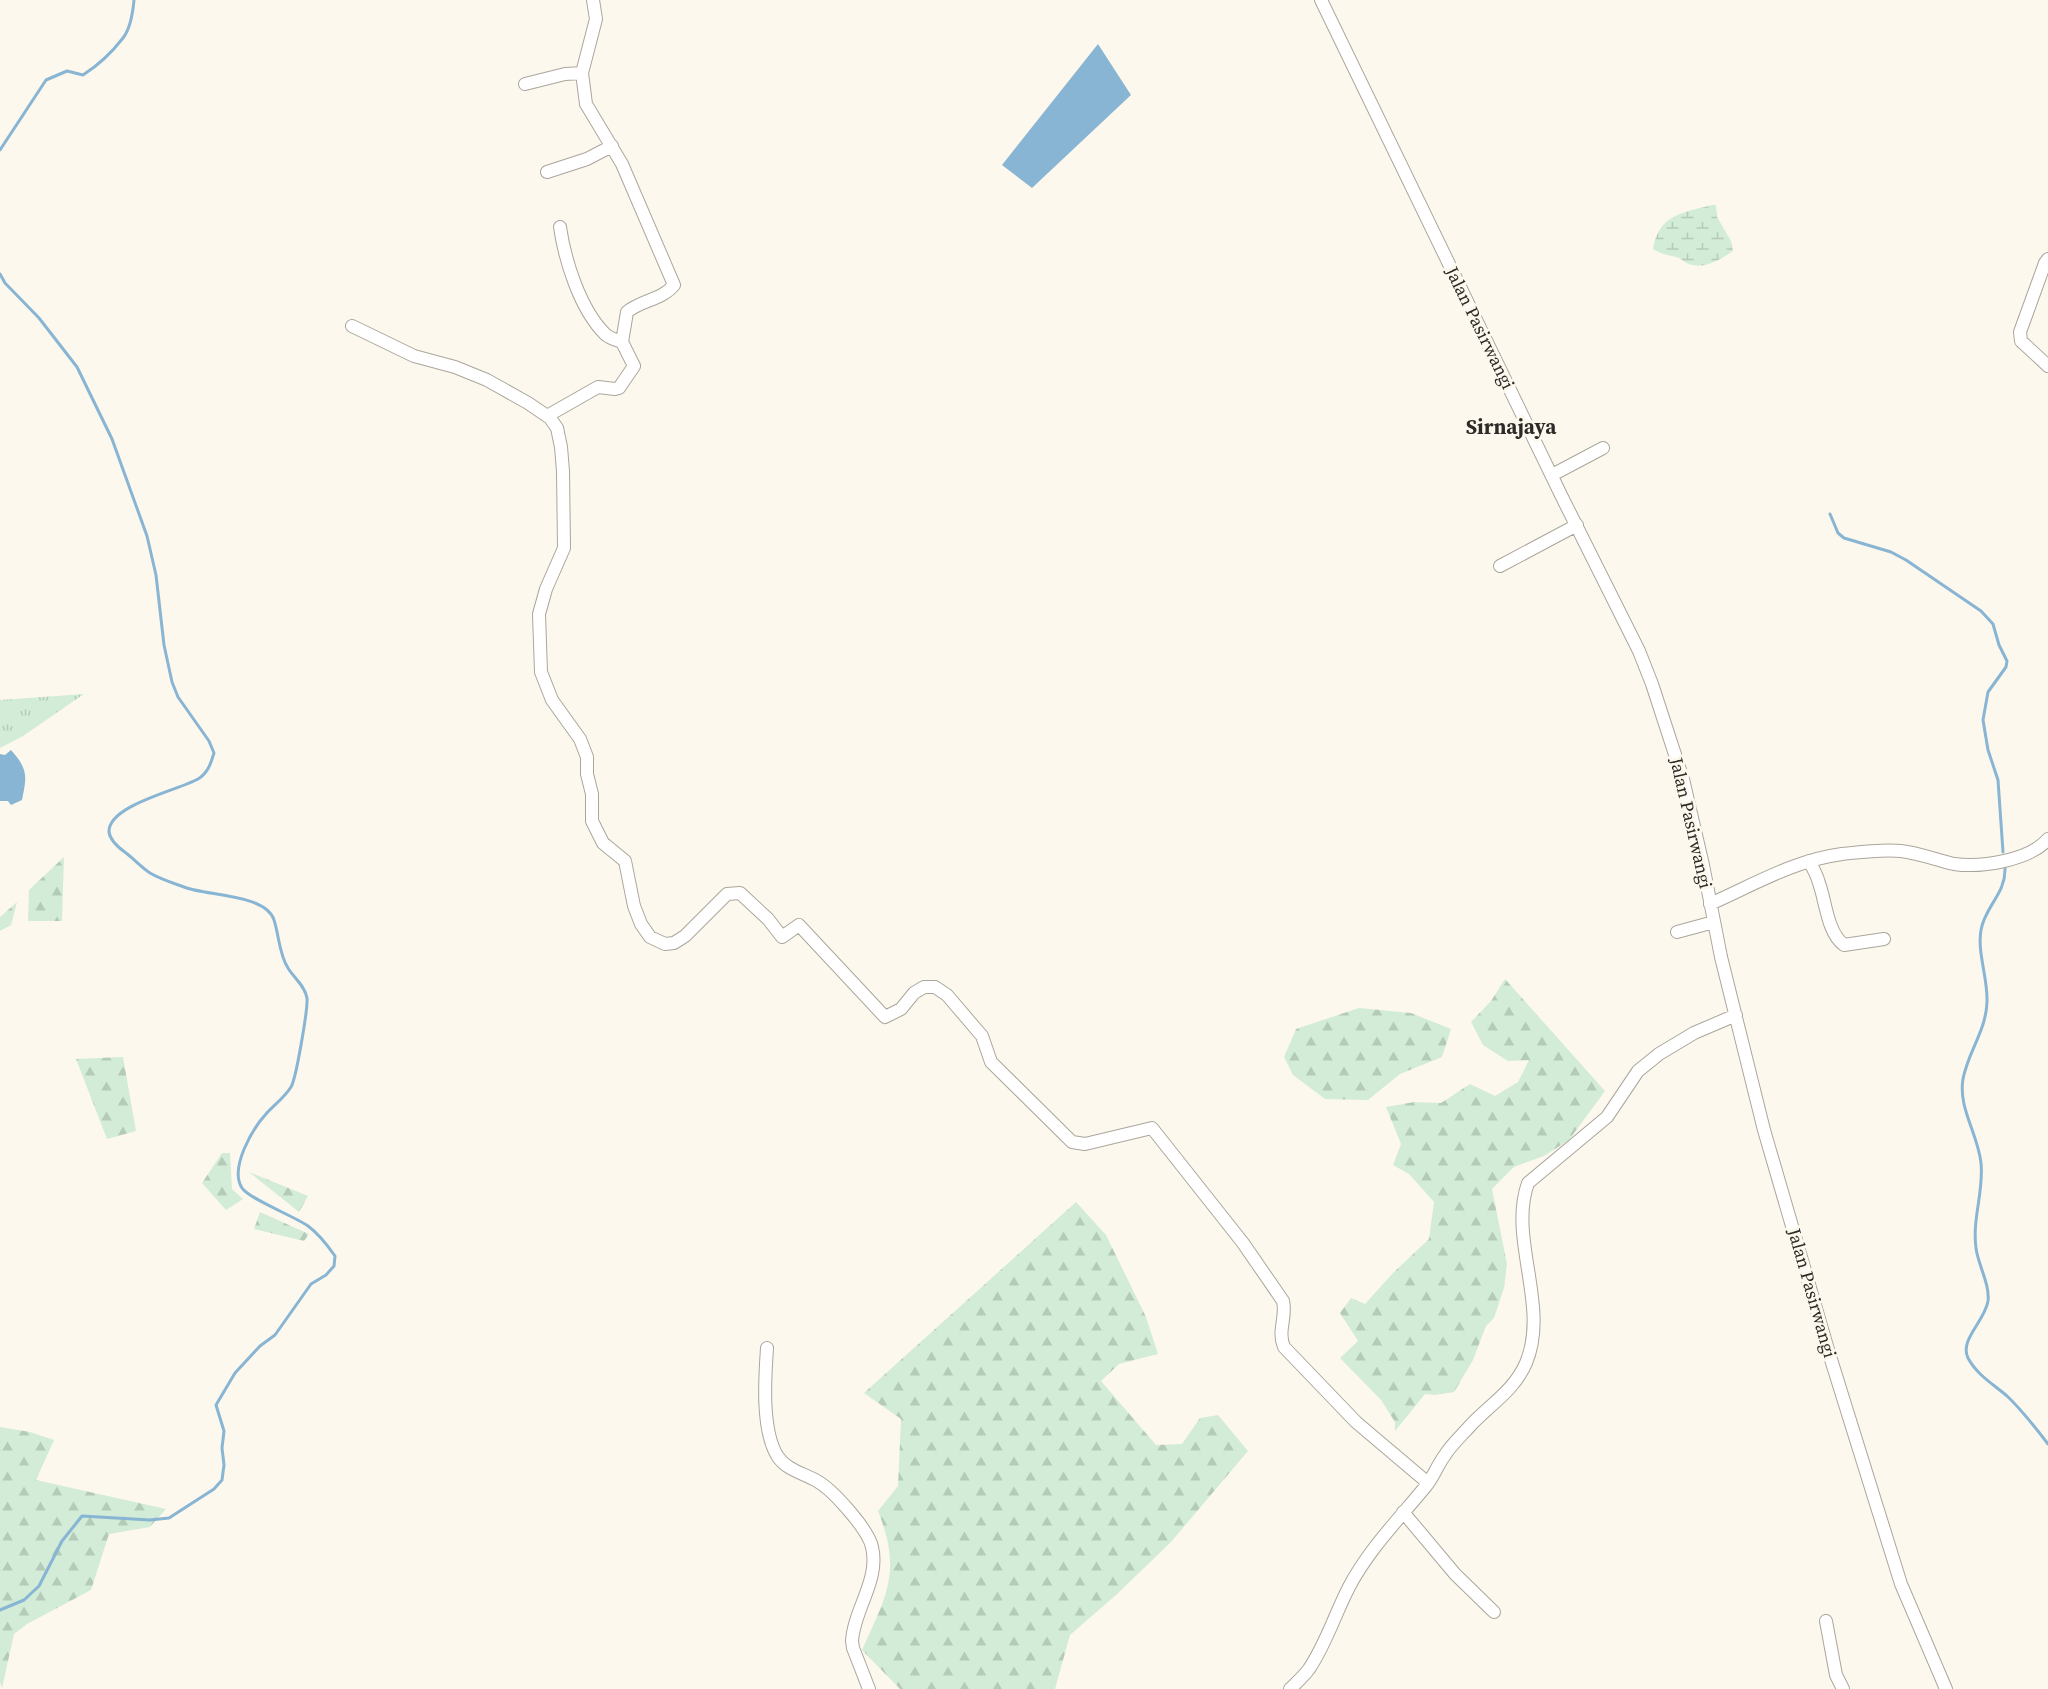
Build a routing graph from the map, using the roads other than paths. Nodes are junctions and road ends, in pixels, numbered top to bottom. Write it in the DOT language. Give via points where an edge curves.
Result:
graph roads {
  1 [pos="593,0"];
  2 [pos="1321,0"];
  3 [pos="582,73"];
  4 [pos="525,84"];
  5 [pos="612,146"];
  6 [pos="547,172"];
  7 [pos="560,227"];
  8 [pos="2048,259"];
  9 [pos="352,326"];
  10 [pos="622,342"];
  11 [pos="2048,366"];
  12 [pos="547,416"];
  13 [pos="1603,448"];
  14 [pos="1552,475"];
  15 [pos="1577,525"];
  16 [pos="1500,566"];
  17 [pos="2048,839"];
  18 [pos="1809,861"];
  19 [pos="1710,904"];
  20 [pos="1714,922"];
  21 [pos="1677,932"];
  22 [pos="1884,939"];
  23 [pos="1736,1016"];
  24 [pos="767,1348"];
  25 [pos="1428,1483"];
  26 [pos="1403,1512"];
  27 [pos="1494,1612"];
  28 [pos="1826,1620"];
  29 [pos="869,1689"];
  30 [pos="1290,1689"];
  31 [pos="1843,1689"];
  32 [pos="1946,1689"];
  1 -- 3 [label="street" via="596,19"];
  2 -- 14 [label="street, Jalan Pasirwangi"];
  3 -- 4 [label="street"];
  3 -- 5 [label="street" via="586,104"];
  5 -- 6 [label="street"];
  5 -- 10 [label="street" via="674,285 627,312"];
  7 -- 10 [label="street" via="564,254 583,299 606,336"];
  8 -- 11 [label="street" via="2020,332 2021,341"];
  9 -- 12 [label="street" via="414,356 487,380"];
  10 -- 12 [label="street" via="633,366 618,388 598,387"];
  12 -- 25 [label="street" via="557,428 561,447 564,548 546,589 540,615 541,672 552,700 580,739 587,757 592,821 603,843 625,861 634,906 650,937 665,944 674,943 727,894 740,893 782,937 799,925 885,1017 901,1010 924,987 935,987 947,995 982,1036 991,1062 1072,1142 1085,1144 1152,1128 1243,1243 1283,1302 1280,1338 1284,1347 1356,1422"];
  13 -- 14 [label="street"];
  14 -- 15 [label="street, Jalan Pasirwangi"];
  15 -- 16 [label="street"];
  15 -- 19 [label="street, Jalan Pasirwangi" via="1652,684 1683,779"];
  17 -- 18 [label="street" via="2027,854 1977,866 1898,851 1840,854"];
  18 -- 19 [label="street"];
  18 -- 22 [label="street" via="1840,942 1844,945"];
  19 -- 20 [label="street, Jalan Pasirwangi"];
  20 -- 21 [label="street"];
  20 -- 23 [label="street, Jalan Pasirwangi"];
  23 -- 25 [label="street" via="1694,1033 1659,1054 1638,1071 1607,1117 1528,1183 1522,1199 1533,1304 1532,1339 1526,1364 1510,1389 1445,1454"];
  23 -- 32 [label="street, Jalan Pasirwangi" via="1764,1130 1832,1364 1901,1584"];
  24 -- 29 [label="street" via="764,1391 775,1452 788,1466 825,1487 858,1521 872,1547 871,1579 852,1641"];
  25 -- 26 [label="street"];
  26 -- 27 [label="street" via="1448,1566"];
  26 -- 30 [label="street" via="1375,1546 1349,1587 1308,1670"];
  28 -- 31 [label="street" via="1836,1675"];
}
